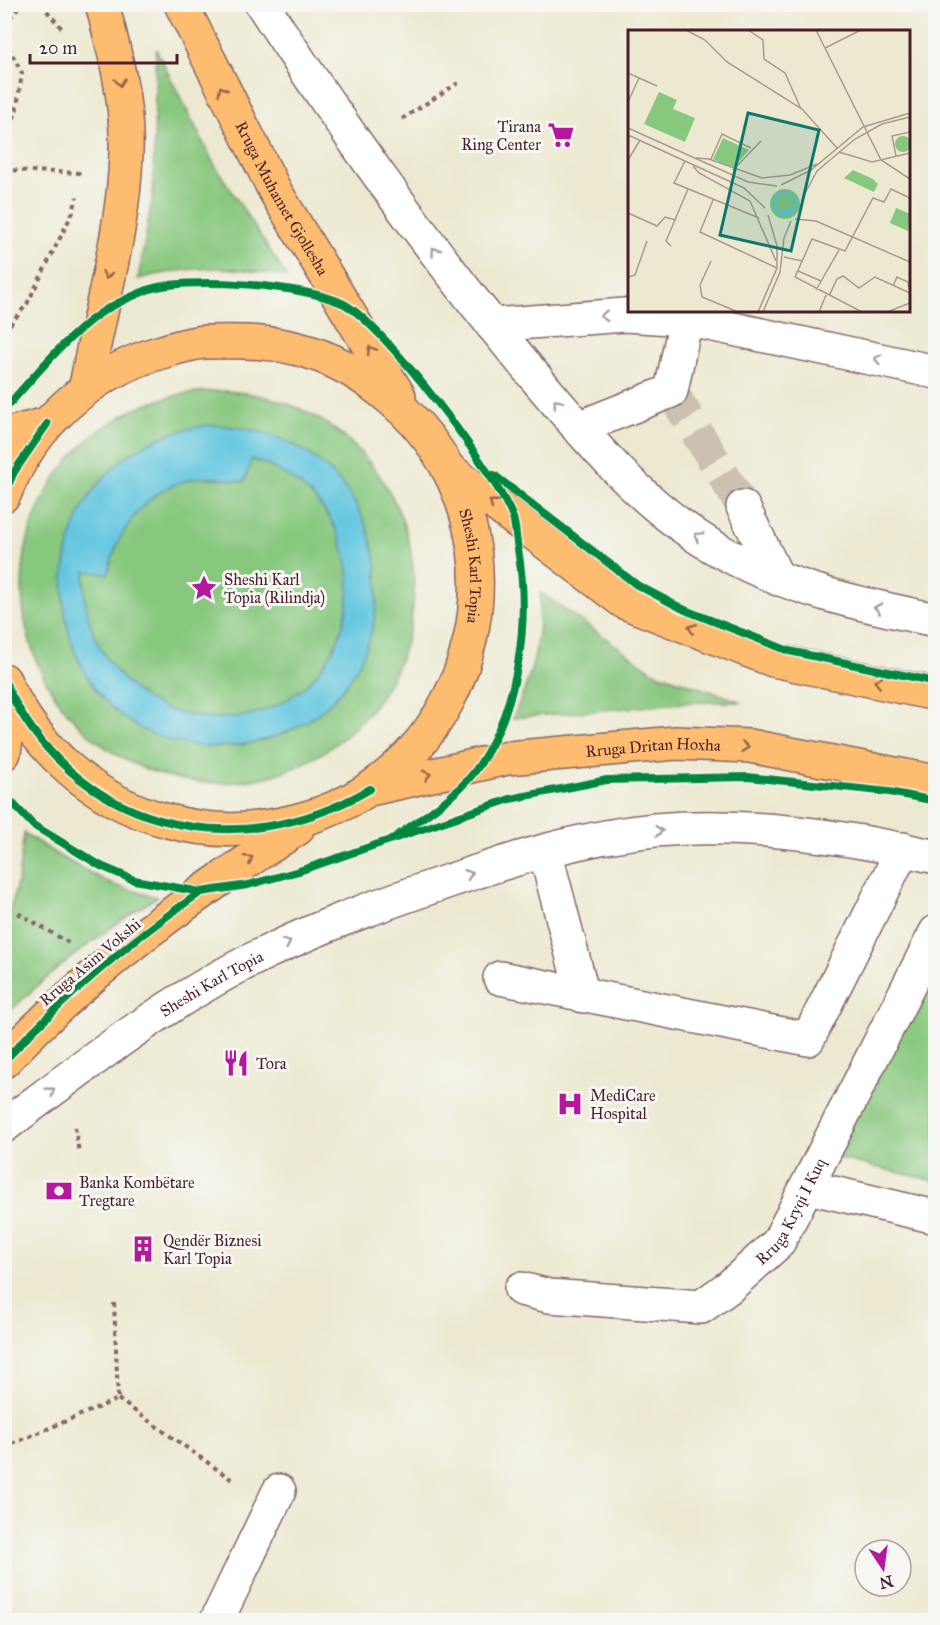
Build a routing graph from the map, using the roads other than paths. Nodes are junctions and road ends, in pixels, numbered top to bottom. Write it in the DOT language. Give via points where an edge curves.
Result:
graph roads {
  1 [pos="102,4"];
  2 [pos="181,4"];
  3 [pos="262,4"];
  4 [pos="686,319"];
  5 [pos="492,325"];
  6 [pos="936,372"];
  7 [pos="86,387"];
  8 [pos="413,418"];
  9 [pos="47,424"];
  10 [pos="578,428"];
  11 [pos="4,435"];
  12 [pos="450,470"];
  13 [pos="4,495"];
  14 [pos="743,507"];
  15 [pos="778,579"];
  16 [pos="936,620"];
  17 [pos="8,688"];
  18 [pos="936,694"];
  19 [pos="4,753"];
  20 [pos="936,782"];
  21 [pos="370,789"];
  22 [pos="319,815"];
  23 [pos="903,849"];
  24 [pos="545,851"];
  25 [pos="936,857"];
  26 [pos="936,932"];
  27 [pos="500,978"];
  28 [pos="583,996"];
  29 [pos="4,1061"];
  30 [pos="4,1126"];
  31 [pos="808,1186"];
  32 [pos="936,1217"];
  33 [pos="520,1289"];
  34 [pos="279,1491"];
  35 [pos="217,1620"];
  1 -- 7 [label="main road, one-way" via="119,68 126,152 117,230"];
  8 -- 2 [label="main road, Rruga Muhamet Gjollesha, one-way" via="275,191"];
  5 -- 3 [label="street, one-way" via="357,146"];
  4 -- 5 [label="street, one-way" via="625,315"];
  6 -- 4 [label="street, one-way"];
  4 -- 10 [label="street" via="671,391"];
  10 -- 5 [label="street, one-way"];
  7 -- 8 [label="main road, Sheshi Karl Topia" via="138,358 196,343 255,341 313,353 367,379"];
  7 -- 9 [label="main road, Sheshi Karl Topia"];
  8 -- 12 [label="main road, Sheshi Karl Topia"];
  9 -- 11 [label="main road"];
  9 -- 13 [label="main road, Sheshi Karl Topia" via="14,472"];
  15 -- 10 [label="street, one-way" via="723,553 671,518"];
  18 -- 12 [label="main road, one-way" via="772,660 624,602"];
  12 -- 21 [label="main road, Sheshi Karl Topia" via="471,526 478,585 471,644 450,700 416,749"];
  14 -- 15 [label="street"];
  16 -- 15 [label="street, one-way" via="851,603"];
  17 -- 19 [label="main road"];
  17 -- 22 [label="main road, Sheshi Karl Topia" via="45,747 90,787 143,815 201,830 261,829"];
  21 -- 20 [label="main road, Rruga Dritan Hoxha, one-way" via="508,758 676,743 750,747"];
  21 -- 22 [label="main road, Sheshi Karl Topia"];
  29 -- 22 [label="main road, Rruga Asim Vokshi, one-way" via="106,963 181,906"];
  24 -- 23 [label="street, Sheshi Karl Topia, one-way" via="655,830 716,829 818,834"];
  23 -- 25 [label="street, Sheshi Karl Topia"];
  23 -- 28 [label="street" via="808,1038"];
  24 -- 28 [label="street"];
  30 -- 24 [label="street, Sheshi Karl Topia, one-way" via="135,1030 232,970 338,920"];
  26 -- 31 [label="street, Rruga Kryqi I Kuq"];
  27 -- 28 [label="street"];
  31 -- 32 [label="street"];
  31 -- 33 [label="street, Rruga Kryqi I Kuq" via="778,1243 700,1307 549,1296"];
  34 -- 35 [label="street"];
}
